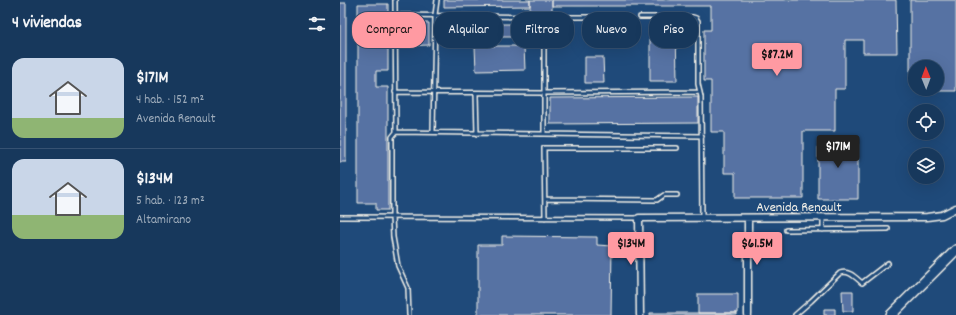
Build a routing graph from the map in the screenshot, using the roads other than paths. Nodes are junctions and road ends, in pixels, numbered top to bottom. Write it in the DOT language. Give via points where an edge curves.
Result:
graph roads {
  1 [pos="395,0"];
  2 [pos="437,0"];
  3 [pos="395,12"];
  4 [pos="435,12"];
  5 [pos="641,17"];
  6 [pos="395,48"];
  7 [pos="435,48"];
  8 [pos="544,48"];
  9 [pos="395,92"];
  10 [pos="700,92"];
  11 [pos="434,93"];
  12 [pos="476,93"];
  13 [pos="544,93"];
  14 [pos="396,132"];
  15 [pos="433,132"];
  16 [pos="477,134"];
  17 [pos="544,134"];
  18 [pos="702,136"];
  19 [pos="677,148"];
  20 [pos="677,195"];
  21 [pos="545,199"];
  22 [pos="956,208"];
  23 [pos="340,217"];
  24 [pos="392,217"];
  25 [pos="545,218"];
  26 [pos="639,218"];
  27 [pos="702,218"];
  28 [pos="748,218"];
  29 [pos="823,218"];
  30 [pos="888,229"];
  31 [pos="786,230"];
  32 [pos="823,230"];
  33 [pos="956,252"];
  34 [pos="888,262"];
  35 [pos="409,315"];
  36 [pos="640,315"];
  37 [pos="748,315"];
  38 [pos="795,315"];
  39 [pos="891,315"];
  1 -- 3 [label="lane"];
  2 -- 4 [label="lane"];
  5 -- 10 [label="lane" via="696,18"];
  6 -- 9 [label="lane"];
  7 -- 11 [label="lane"];
  8 -- 13 [label="lane"];
  9 -- 11 [label="lane"];
  9 -- 14 [label="lane"];
  10 -- 13 [label="lane"];
  10 -- 18 [label="lane"];
  11 -- 12 [label="lane"];
  11 -- 15 [label="lane"];
  12 -- 13 [label="lane"];
  12 -- 16 [label="lane"];
  13 -- 17 [label="lane"];
  14 -- 15 [label="lane"];
  14 -- 24 [label="lane" via="392,137"];
  15 -- 16 [label="lane"];
  16 -- 17 [label="lane"];
  17 -- 18 [label="lane"];
  18 -- 27 [label="lane"];
  19 -- 21 [label="lane" via="544,148"];
  20 -- 21 [label="lane" via="664,194 657,200"];
  21 -- 25 [label="lane"];
  22 -- 29 [label="street, Avenida Renault" via="936,217"];
  23 -- 24 [label="lane"];
  24 -- 25 [label="lane"];
  24 -- 35 [label="lane" via="398,266 408,288"];
  25 -- 26 [label="lane"];
  26 -- 27 [label="street, Avenida Renault"];
  26 -- 36 [label="street"];
  27 -- 28 [label="street, Avenida Renault"];
  28 -- 29 [label="street, Avenida Renault"];
  28 -- 37 [label="street"];
  29 -- 32 [label="lane"];
  30 -- 32 [label="lane"];
  31 -- 32 [label="lane"];
  33 -- 39 [label="street"];
  34 -- 38 [label="lane" via="862,283 850,273 840,273"];
}
